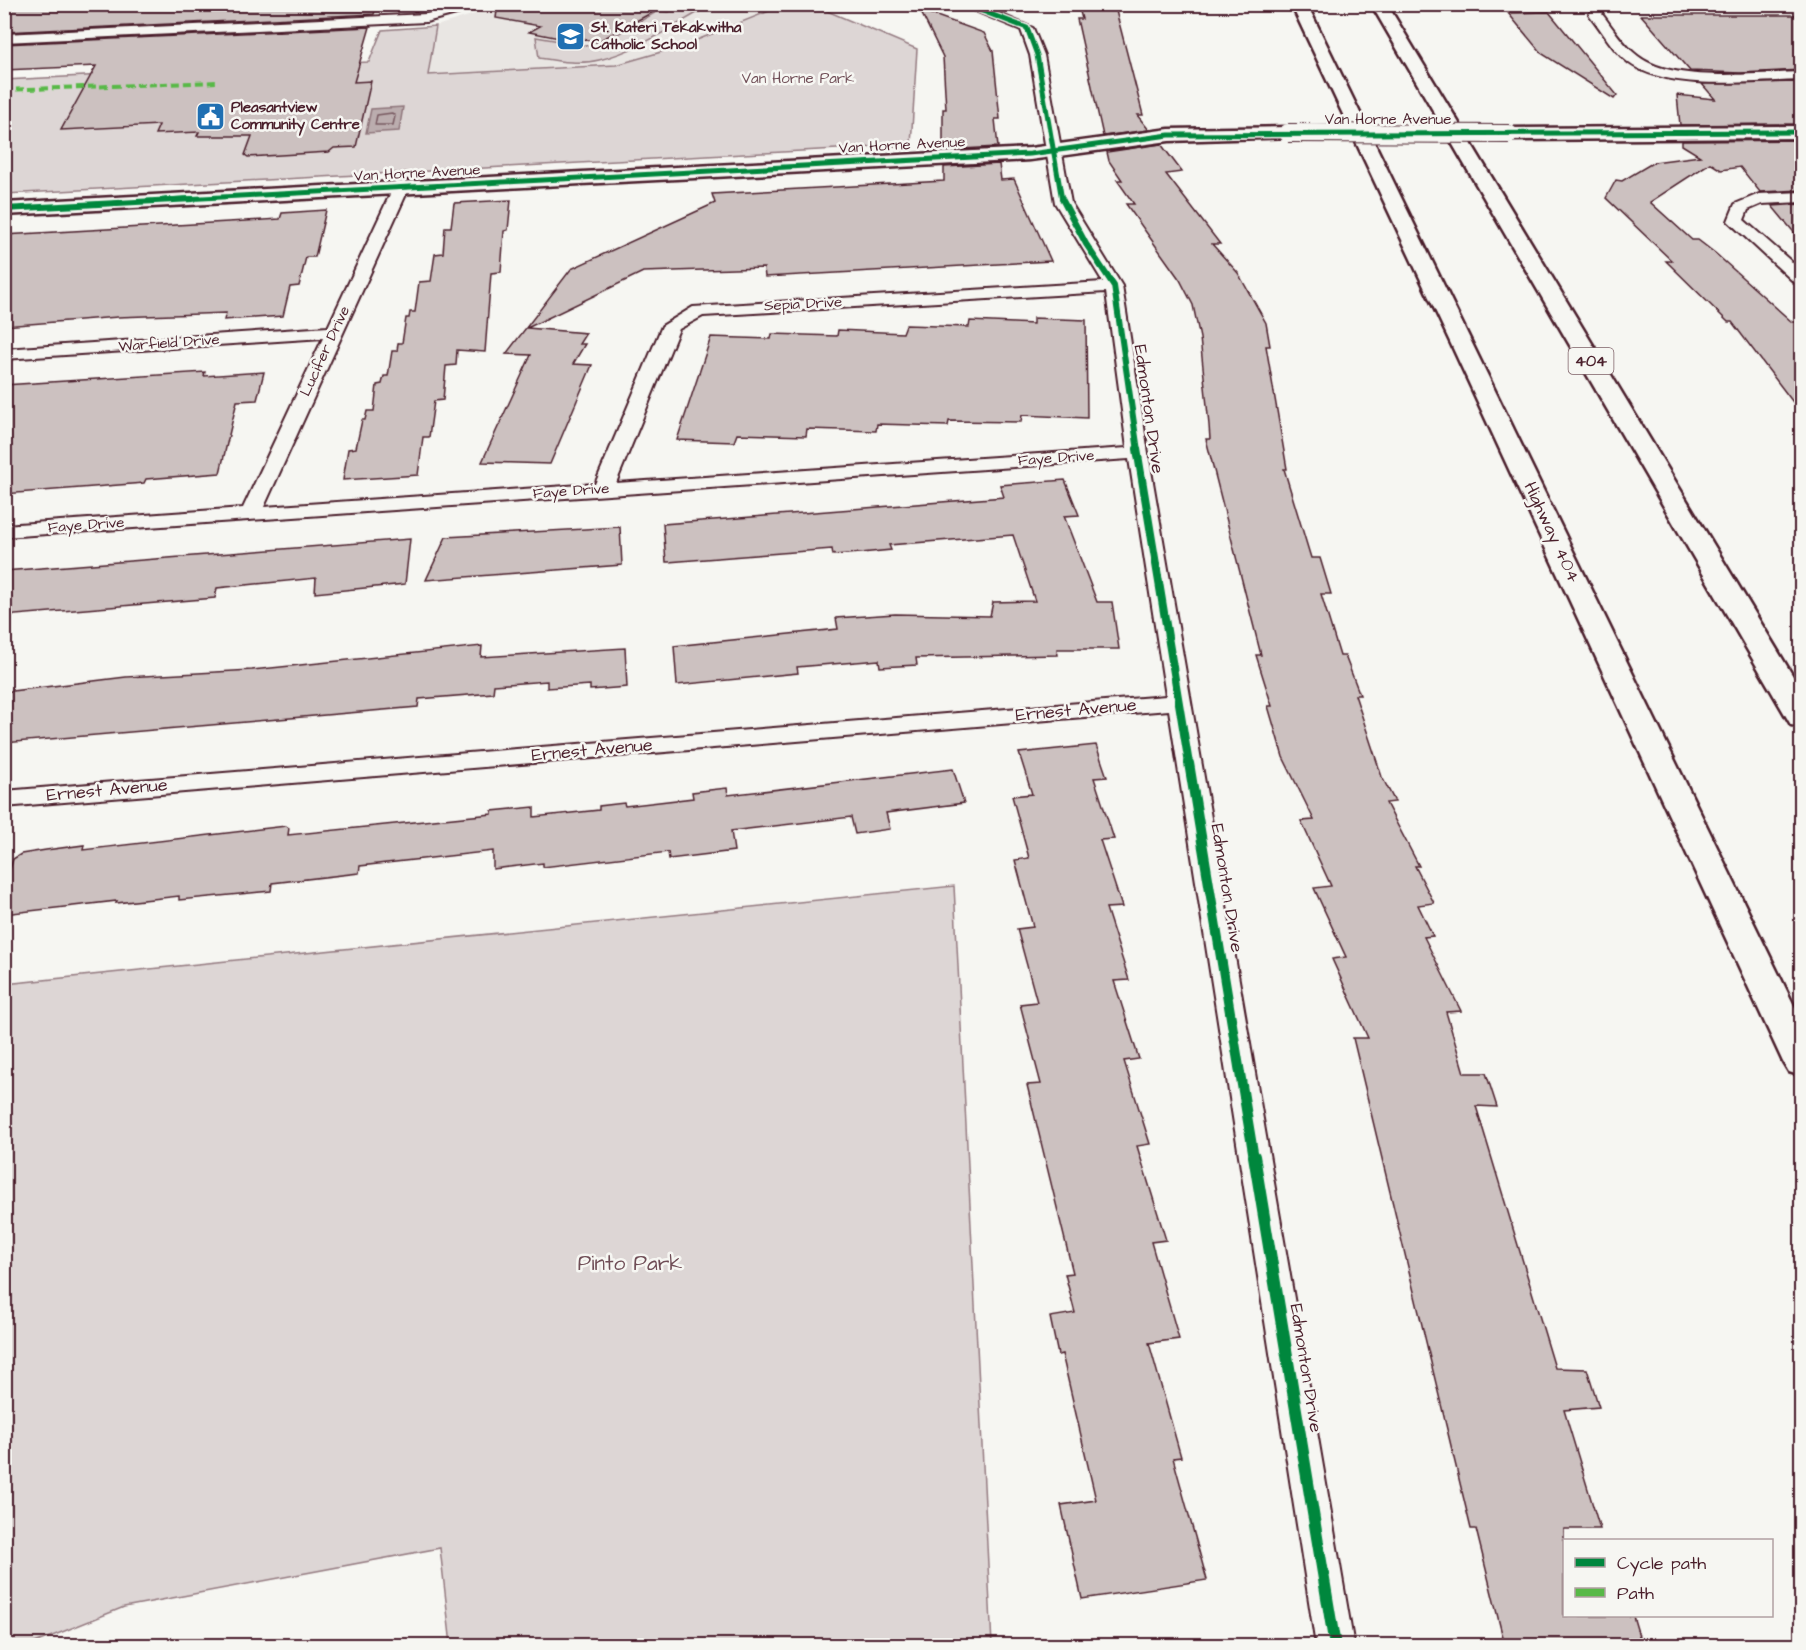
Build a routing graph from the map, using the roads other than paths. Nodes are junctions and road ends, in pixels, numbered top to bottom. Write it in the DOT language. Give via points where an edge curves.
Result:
graph roads {
  1 [pos="488,4"];
  2 [pos="964,4"];
  3 [pos="1299,4"];
  4 [pos="1378,4"];
  5 [pos="1604,4"];
  6 [pos="983,7"];
  7 [pos="4,38"];
  8 [pos="1802,76"];
  9 [pos="1802,132"];
  10 [pos="1052,150"];
  11 [pos="400,190"];
  12 [pos="1802,197"];
  13 [pos="4,209"];
  14 [pos="1802,280"];
  15 [pos="1114,286"];
  16 [pos="334,332"];
  17 [pos="4,354"];
  18 [pos="1138,453"];
  19 [pos="603,489"];
  20 [pos="251,513"];
  21 [pos="4,531"];
  22 [pos="1179,702"];
  23 [pos="1802,718"];
  24 [pos="4,799"];
  25 [pos="1802,1062"];
  26 [pos="1335,1646"];
  1 -- 7 [label="street" via="426,18"];
  2 -- 6 [label="street"];
  3 -- 25 [label="main road, Highway 404"];
  4 -- 23 [label="main road, 404"];
  5 -- 8 [label="street" via="1595,14 1634,60 1652,71 1694,76"];
  6 -- 10 [label="street, Edmonton Drive" via="1027,28 1037,55"];
  9 -- 10 [label="main road, Van Horne Avenue, bridge" via="1169,135"];
  10 -- 11 [label="main road, Van Horne Avenue"];
  10 -- 15 [label="street, Edmonton Drive" via="1063,203"];
  11 -- 13 [label="main road, Van Horne Avenue"];
  11 -- 16 [label="street, Lucifer Drive"];
  12 -- 14 [label="street" via="1759,199 1741,207 1736,221"];
  15 -- 18 [label="street, Edmonton Drive"];
  15 -- 19 [label="street, Sepia Drive" via="699,310 671,326"];
  16 -- 17 [label="street, Warfield Drive"];
  16 -- 20 [label="street, Lucifer Drive"];
  18 -- 19 [label="street, Faye Drive"];
  18 -- 22 [label="street, Edmonton Drive"];
  19 -- 20 [label="street, Faye Drive"];
  20 -- 21 [label="street, Faye Drive"];
  22 -- 24 [label="street, Ernest Avenue"];
  22 -- 26 [label="street, Edmonton Drive"];
}
